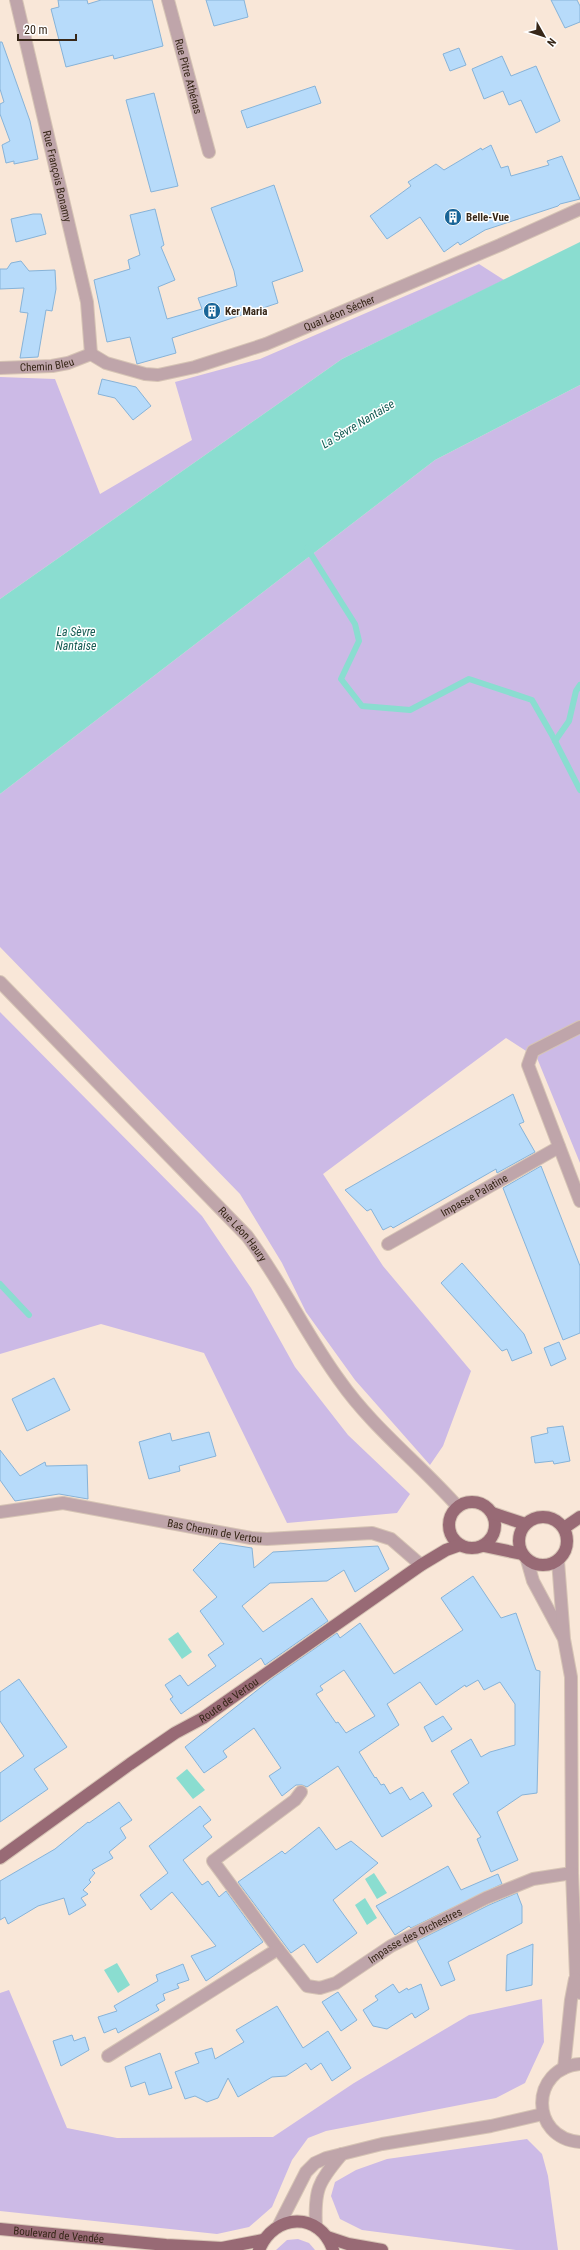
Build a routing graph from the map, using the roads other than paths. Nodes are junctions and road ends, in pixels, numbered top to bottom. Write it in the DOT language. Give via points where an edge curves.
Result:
graph roads {
  1 [pos="16,0"];
  2 [pos="168,0"];
  3 [pos="209,152"];
  4 [pos="580,209"];
  5 [pos="91,354"];
  6 [pos="0,368"];
  7 [pos="0,982"];
  8 [pos="580,1027"];
  9 [pos="559,1147"];
  10 [pos="580,1201"];
  11 [pos="388,1244"];
  12 [pos="458,1507"];
  13 [pos="0,1512"];
  14 [pos="492,1513"];
  15 [pos="580,1517"];
  16 [pos="525,1524"];
  17 [pos="564,1528"];
  18 [pos="460,1545"];
  19 [pos="484,1546"];
  20 [pos="525,1557"];
  21 [pos="558,1561"];
  22 [pos="421,1565"];
  23 [pos="564,1639"];
  24 [pos="301,1792"];
  25 [pos="0,1858"];
  26 [pos="572,1874"];
  27 [pos="278,1949"];
  28 [pos="576,1976"];
  29 [pos="580,1993"];
  30 [pos="108,2056"];
  31 [pos="580,2064"];
  32 [pos="564,2068"];
  33 [pos="543,2114"];
  34 [pos="580,2142"];
  35 [pos="342,2154"];
  36 [pos="279,2225"];
  37 [pos="316,2227"];
  38 [pos="0,2229"];
  39 [pos="327,2237"];
  40 [pos="166,2245"];
  41 [pos="261,2245"];
  42 [pos="181,2250"];
  43 [pos="333,2250"];
  44 [pos="382,2250"];
  1 -- 5 [label="street, Rue François Bonamy" via="87,302"];
  2 -- 3 [label="street, Rue Pitre Athénas"];
  4 -- 5 [label="street, Quai Léon Sécher" via="266,344 195,367 158,375 145,374 113,365"];
  5 -- 6 [label="street, Chemin Bleu" via="52,366"];
  7 -- 12 [label="street, Rue Léon Haury" via="232,1220 272,1269 340,1383"];
  8 -- 9 [label="street" via="533,1051 528,1065"];
  9 -- 10 [label="street"];
  9 -- 11 [label="street, Impasse Palatine"];
  12 -- 14 [label="main road" via="464,1503 478,1502"];
  12 -- 18 [label="main road" via="450,1519 449,1527 454,1540"];
  13 -- 22 [label="street, Bas Chemin de Vertou" via="63,1503 251,1538 372,1533 391,1539"];
  14 -- 16 [label="main road"];
  14 -- 19 [label="main road" via="496,1522 495,1531 491,1540"];
  15 -- 17 [label="main road"];
  16 -- 17 [label="main road" via="538,1517 545,1517"];
  16 -- 20 [label="main road" via="519,1539"];
  17 -- 21 [label="main road" via="567,1542 563,1556"];
  18 -- 19 [label="main road" via="472,1549"];
  18 -- 22 [label="main road, Route de Vertou"];
  19 -- 20 [label="main road"];
  20 -- 21 [label="main road" via="542,1566"];
  20 -- 23 [label="street" via="532,1581"];
  21 -- 23 [label="street"];
  22 -- 25 [label="main road, Route de Vertou" via="208,1714 130,1764"];
  23 -- 26 [label="street" via="572,1677"];
  24 -- 27 [label="street, Impasse des Orchestres" via="295,1800 213,1861"];
  26 -- 27 [label="street, Impasse des Orchestres" via="533,1878 486,1898 391,1946 336,1983 320,1988 307,1986"];
  26 -- 28 [label="street"];
  27 -- 30 [label="street"];
  28 -- 29 [label="street"];
  28 -- 32 [label="street"];
  31 -- 32 [label="street"];
  32 -- 33 [label="street" via="554,2075 545,2088 542,2097"];
  33 -- 34 [label="street" via="558,2135"];
  33 -- 35 [label="street" via="491,2126 382,2144"];
  35 -- 36 [label="street" via="315,2163 306,2172"];
  35 -- 37 [label="street" via="319,2184 315,2196"];
  36 -- 37 [label="main road" via="297,2222"];
  36 -- 41 [label="main road" via="271,2230"];
  37 -- 39 [label="main road"];
  38 -- 40 [label="main road, Boulevard de Vendée"];
  39 -- 43 [label="main road"];
  39 -- 44 [label="main road"];
  40 -- 41 [label="main road, Boulevard de Vendée" via="222,2248"];
  40 -- 42 [label="main road, Boulevard de Vendée"];
}
